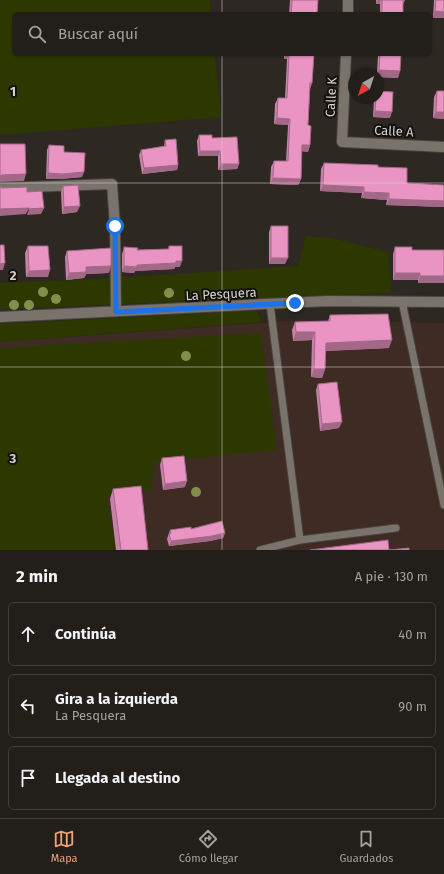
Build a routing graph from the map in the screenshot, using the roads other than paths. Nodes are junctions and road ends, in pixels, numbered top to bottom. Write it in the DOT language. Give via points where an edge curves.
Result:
graph roads {
  1 [pos="348,0"];
  2 [pos="348,12"];
  3 [pos="346,56"];
  4 [pos="342,142"];
  5 [pos="444,147"];
  6 [pos="0,188"];
  7 [pos="402,301"];
  8 [pos="444,302"];
  9 [pos="270,304"];
  10 [pos="116,312"];
  11 [pos="0,317"];
  12 [pos="444,505"];
  13 [pos="396,528"];
  14 [pos="300,540"];
  15 [pos="260,550"];
  1 -- 2 [label="main road"];
  3 -- 4 [label="main road, Calle K"];
  4 -- 5 [label="main road, Calle A"];
  6 -- 10 [label="main road" via="112,184"];
  7 -- 8 [label="main road, La Pesquera"];
  7 -- 9 [label="main road, La Pesquera"];
  7 -- 12 [label="lane"];
  9 -- 10 [label="main road, La Pesquera"];
  9 -- 14 [label="lane"];
  10 -- 11 [label="main road, La Pesquera"];
  13 -- 14 [label="lane"];
  14 -- 15 [label="lane"];
}
